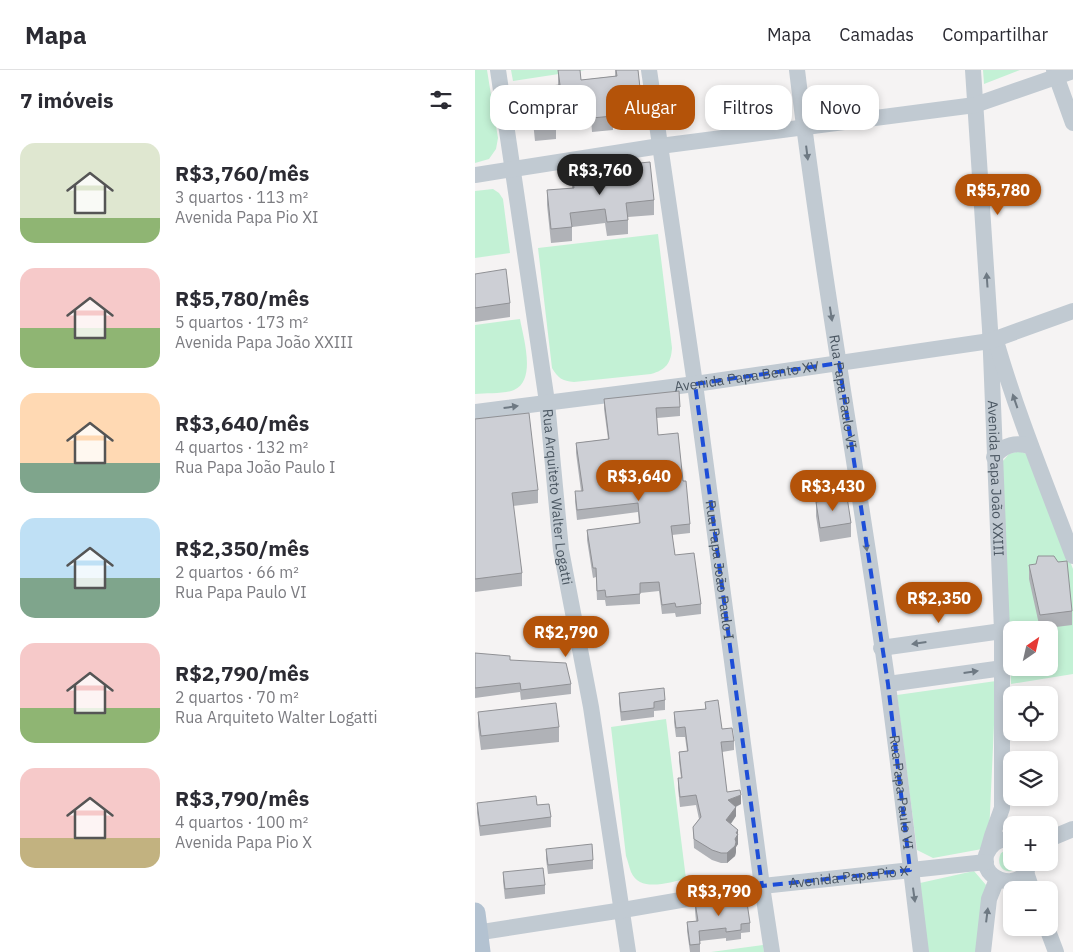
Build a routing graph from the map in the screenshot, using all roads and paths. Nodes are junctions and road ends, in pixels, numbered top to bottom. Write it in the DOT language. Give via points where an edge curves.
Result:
graph roads {
  1 [pos="498,70"];
  2 [pos="649,70"];
  3 [pos="797,70"];
  4 [pos="973,70"];
  5 [pos="1073,71"];
  6 [pos="1056,74"];
  7 [pos="975,105"];
  8 [pos="802,117"];
  9 [pos="879,117"];
  10 [pos="1073,123"];
  11 [pos="802,126"];
  12 [pos="804,130"];
  13 [pos="660,146"];
  14 [pos="513,169"];
  15 [pos="475,175"];
  16 [pos="1073,311"];
  17 [pos="992,336"];
  18 [pos="839,363"];
  19 [pos="695,384"];
  20 [pos="547,402"];
  21 [pos="475,412"];
  22 [pos="1031,447"];
  23 [pos="995,457"];
  24 [pos="1073,554"];
  25 [pos="1002,631"];
  26 [pos="881,648"];
  27 [pos="1003,668"];
  28 [pos="888,684"];
  29 [pos="1002,808"];
  30 [pos="1005,816"];
  31 [pos="1073,829"];
  32 [pos="1058,835"];
  33 [pos="1003,839"];
  34 [pos="987,856"];
  35 [pos="910,870"];
  36 [pos="1024,871"];
  37 [pos="997,879"];
  38 [pos="762,886"];
  39 [pos="623,910"];
  40 [pos="477,932"];
  41 [pos="1050,936"];
  42 [pos="628,952"];
  43 [pos="772,952"];
  44 [pos="921,952"];
  45 [pos="983,952"];
  46 [pos="1056,952"];
  1 -- 14 [label="street, Rua Arquiteto Walter Logatti"];
  2 -- 13 [label="street, Rua Papa João Paulo I"];
  3 -- 8 [label="street, Rua Papa Paulo VI"];
  4 -- 7 [label="street, Avenida Papa João XXIII"];
  5 -- 6 [label="street"];
  6 -- 7 [label="street"];
  6 -- 10 [label="street"];
  7 -- 9 [label="street"];
  17 -- 7 [label="street, Avenida Papa João XXIII, one-way"];
  11 -- 13 [label="street"];
  12 -- 18 [label="street, Rua Papa Paulo VI, one-way"];
  13 -- 14 [label="street"];
  13 -- 19 [label="street, Rua Papa João Paulo I"];
  14 -- 15 [label="street"];
  14 -- 20 [label="street, Rua Arquiteto Walter Logatti"];
  16 -- 17 [label="street, Avenida Papa Bento XV"];
  17 -- 18 [label="street, Avenida Papa Bento XV"];
  22 -- 17 [label="street, one-way"];
  17 -- 23 [label="street, Avenida Papa João XXIII"];
  18 -- 19 [label="street, Avenida Papa Bento XV"];
  18 -- 26 [label="street, Rua Papa Paulo VI, one-way"];
  19 -- 20 [label="street, Avenida Papa Bento XV"];
  19 -- 38 [label="street, Rua Papa João Paulo I"];
  21 -- 20 [label="street, Avenida Papa Bento XV, one-way"];
  20 -- 39 [label="street, Rua Arquiteto Walter Logatti" via="561,550 591,708"];
  22 -- 23 [label="street" via="1013,444"];
  22 -- 24 [label="street"];
  23 -- 25 [label="street, Avenida Papa João XXIII"];
  25 -- 26 [label="street, one-way"];
  25 -- 27 [label="street, Avenida Papa João XXIII"];
  26 -- 28 [label="street, Rua Papa Paulo VI"];
  28 -- 27 [label="street, one-way"];
  27 -- 29 [label="street, Avenida Papa João XXIII"];
  28 -- 35 [label="street, Rua Papa Paulo VI"];
  29 -- 30 [label="street, Avenida Papa João XXIII"];
  29 -- 34 [label="street, Avenida Papa João XXIII"];
  31 -- 32 [label="street"];
  33 -- 34 [label="street" via="997,841"];
  34 -- 35 [label="street, Avenida Papa Pio X"];
  34 -- 37 [label="street" via="991,875"];
  35 -- 38 [label="street, Avenida Papa Pio X"];
  35 -- 44 [label="street, Rua Papa Paulo VI, one-way"];
  36 -- 37 [label="street" via="1016,880"];
  45 -- 37 [label="street, one-way" via="989,899"];
  38 -- 39 [label="street, Avenida Papa Pio X"];
  38 -- 43 [label="street, Rua Papa João Paulo I"];
  39 -- 40 [label="street, Avenida Papa Pio X"];
  39 -- 42 [label="street, Rua Arquiteto Walter Logatti"];
  41 -- 46 [label="street"];
}
